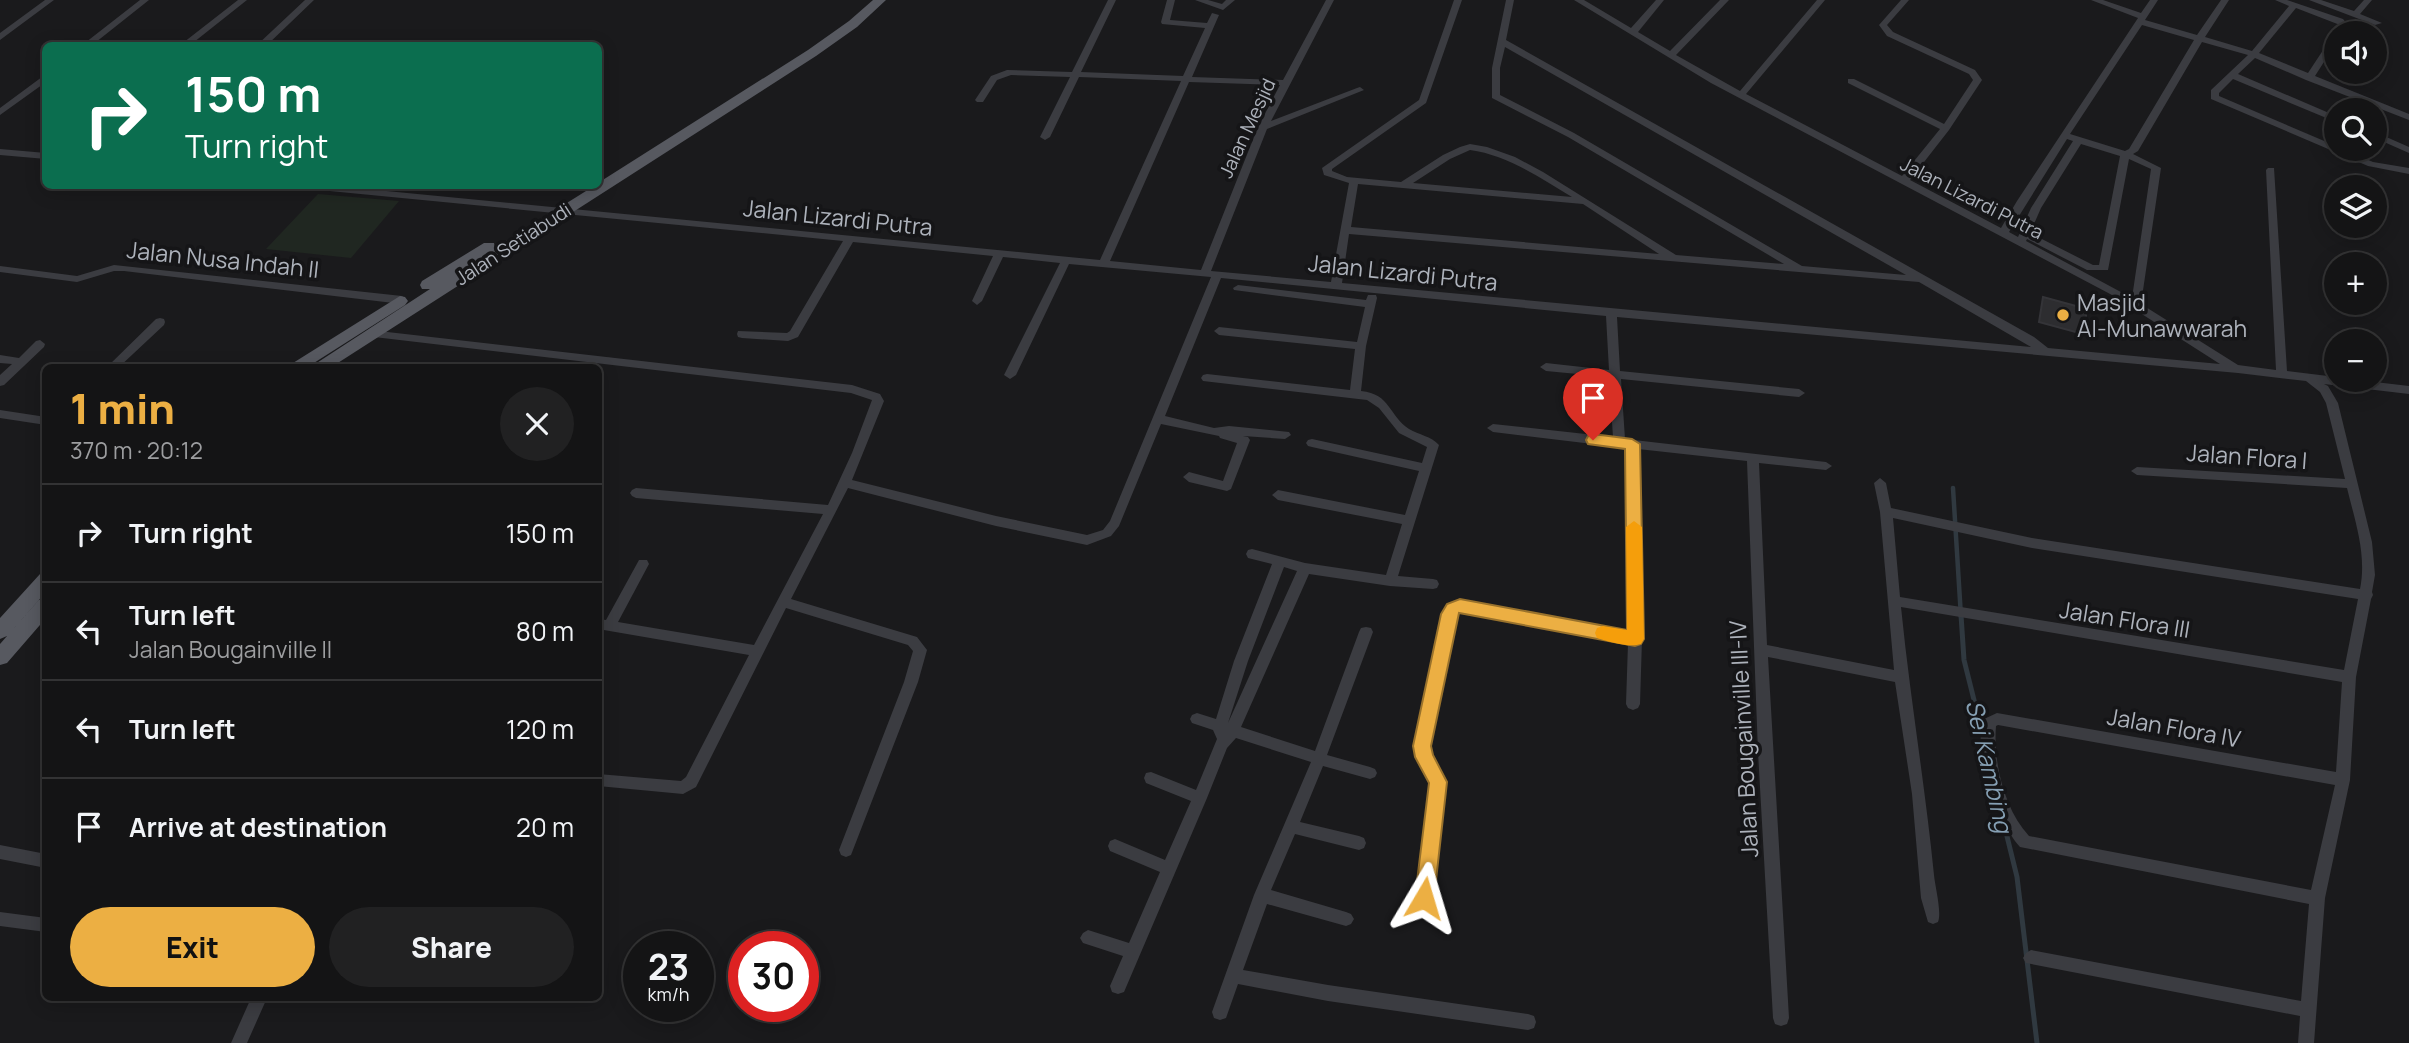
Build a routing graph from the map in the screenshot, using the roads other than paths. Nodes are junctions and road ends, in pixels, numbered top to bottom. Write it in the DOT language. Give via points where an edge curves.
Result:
graph roads {
  1 [pos="50,0"];
  2 [pos="145,0"];
  3 [pos="243,0"];
  4 [pos="310,0"];
  5 [pos="864,0"];
  6 [pos="880,0"];
  7 [pos="1112,0"];
  8 [pos="1171,0"];
  9 [pos="1199,0"];
  10 [pos="1231,0"];
  11 [pos="1329,0"];
  12 [pos="1458,0"];
  13 [pos="1510,0"];
  14 [pos="1578,0"];
  15 [pos="1660,0"];
  16 [pos="1725,0"];
  17 [pos="1821,0"];
  18 [pos="1905,0"];
  19 [pos="2095,0"];
  20 [pos="2154,0"];
  21 [pos="2225,0"];
  22 [pos="2313,0"];
  23 [pos="2368,0"];
  24 [pos="2287,2"];
  25 [pos="1215,15"];
  26 [pos="2355,15"];
  27 [pos="2141,19"];
  28 [pos="2338,21"];
  29 [pos="2372,21"];
  30 [pos="1210,26"];
  31 [pos="1632,33"];
  32 [pos="0,37"];
  33 [pos="2199,39"];
  34 [pos="1501,41"];
  35 [pos="90,42"];
  36 [pos="188,42"];
  37 [pos="264,42"];
  38 [pos="2255,54"];
  39 [pos="1671,55"];
  40 [pos="2324,56"];
  41 [pos="1076,76"];
  42 [pos="2234,76"];
  43 [pos="2309,78"];
  44 [pos="42,80"];
  45 [pos="1187,81"];
  46 [pos="1851,81"];
  47 [pos="1287,83"];
  48 [pos="1360,90"];
  49 [pos="1741,95"];
  50 [pos="980,100"];
  51 [pos="0,112"];
  52 [pos="2324,114"];
  53 [pos="2409,117"];
  54 [pos="1263,127"];
  55 [pos="1946,128"];
  56 [pos="2066,136"];
  57 [pos="1045,137"];
  58 [pos="2079,140"];
  59 [pos="2387,140"];
  60 [pos="2409,150"];
  61 [pos="0,152"];
  62 [pos="42,156"];
  63 [pos="2130,156"];
  64 [pos="2271,170"];
  65 [pos="2409,171"];
  66 [pos="602,173"];
  67 [pos="1354,181"];
  68 [pos="1903,182"];
  69 [pos="1405,184"];
  70 [pos="602,188"];
  71 [pos="339,189"];
  72 [pos="579,189"];
  73 [pos="600,189"];
  74 [pos="1581,201"];
  75 [pos="2022,201"];
  76 [pos="2036,208"];
  77 [pos="546,210"];
  78 [pos="564,212"];
  79 [pos="1345,230"];
  80 [pos="2003,234"];
  81 [pos="2023,238"];
  82 [pos="849,240"];
  83 [pos="1051,245"];
  84 [pos="999,254"];
  85 [pos="1045,258"];
  86 [pos="1675,259"];
  87 [pos="1066,260"];
  88 [pos="1103,264"];
  89 [pos="0,268"];
  90 [pos="1804,271"];
  91 [pos="1203,274"];
  92 [pos="1217,275"];
  93 [pos="1918,279"];
  94 [pos="1336,286"];
  95 [pos="1238,288"];
  96 [pos="1373,290"];
  97 [pos="2116,293"];
  98 [pos="402,300"];
  99 [pos="977,301"];
  100 [pos="2133,303"];
  101 [pos="1371,304"];
  102 [pos="1611,313"];
  103 [pos="160,321"];
  104 [pos="1219,331"];
  105 [pos="374,333"];
  106 [pos="742,334"];
  107 [pos="40,344"];
  108 [pos="1361,346"];
  109 [pos="2044,351"];
  110 [pos="0,359"];
  111 [pos="22,362"];
  112 [pos="115,364"];
  113 [pos="299,364"];
  114 [pos="324,364"];
  115 [pos="1546,367"];
  116 [pos="2238,369"];
  117 [pos="1614,374"];
  118 [pos="1010,375"];
  119 [pos="2282,375"];
  120 [pos="1207,378"];
  121 [pos="2305,378"];
  122 [pos="0,382"];
  123 [pos="2409,390"];
  124 [pos="1799,393"];
  125 [pos="1355,394"];
  126 [pos="0,414"];
  127 [pos="1157,419"];
  128 [pos="42,420"];
  129 [pos="1493,428"];
  130 [pos="1214,432"];
  131 [pos="1285,435"];
  132 [pos="1312,443"];
  133 [pos="1625,443"];
  134 [pos="1753,458"];
  135 [pos="1826,466"];
  136 [pos="1426,468"];
  137 [pos="2137,471"];
  138 [pos="1189,478"];
  139 [pos="847,483"];
  140 [pos="1880,483"];
  141 [pos="2353,485"];
  142 [pos="636,493"];
  143 [pos="1278,495"];
  144 [pos="831,510"];
  145 [pos="1886,512"];
  146 [pos="1410,521"];
  147 [pos="1252,554"];
  148 [pos="1280,561"];
  149 [pos="643,564"];
  150 [pos="1305,568"];
  151 [pos="1390,581"];
  152 [pos="42,584"];
  153 [pos="1433,584"];
  154 [pos="2367,595"];
  155 [pos="1894,601"];
  156 [pos="783,602"];
  157 [pos="42,610"];
  158 [pos="604,625"];
  159 [pos="0,631"];
  160 [pos="1366,632"];
  161 [pos="1635,639"];
  162 [pos="1762,650"];
  163 [pos="758,651"];
  164 [pos="0,657"];
  165 [pos="1901,677"];
  166 [pos="2349,677"];
  167 [pos="1633,704"];
  168 [pos="1197,719"];
  169 [pos="1226,729"];
  170 [pos="1220,744"];
  171 [pos="1318,759"];
  172 [pos="1370,772"];
  173 [pos="1151,778"];
  174 [pos="602,780"];
  175 [pos="2343,780"];
  176 [pos="1200,798"];
  177 [pos="1291,826"];
  178 [pos="1359,844"];
  179 [pos="1115,846"];
  180 [pos="846,850"];
  181 [pos="0,852"];
  182 [pos="42,860"];
  183 [pos="1169,869"];
  184 [pos="1262,895"];
  185 [pos="1424,898"];
  186 [pos="2317,898"];
  187 [pos="1933,917"];
  188 [pos="0,919"];
  189 [pos="1346,919"];
  190 [pos="42,924"];
  191 [pos="1088,937"];
  192 [pos="1133,952"];
  193 [pos="2031,958"];
  194 [pos="1234,976"];
  195 [pos="1118,986"];
  196 [pos="258,1001"];
  197 [pos="2308,1010"];
  198 [pos="1220,1012"];
  199 [pos="1781,1018"];
  200 [pos="1528,1022"];
  201 [pos="239,1043"];
  202 [pos="2306,1043"];
  1 -- 32 [label="street"];
  2 -- 35 [label="street"];
  3 -- 36 [label="street"];
  4 -- 37 [label="street"];
  5 -- 66 [label="main road" via="783,60"];
  6 -- 70 [label="main road, Jalan Setiabudi" via="812,53"];
  7 -- 41 [label="street"];
  8 -- 30 [label="street" via="1165,22"];
  9 -- 10 [label="street" via="1221,7"];
  11 -- 47 [label="street, Jalan Mesjid"];
  12 -- 67 [label="street" via="1423,101 1326,170 1334,178"];
  13 -- 34 [label="street"];
  14 -- 31 [label="street, Jalan Lizardi Putra"];
  15 -- 31 [label="street"];
  16 -- 39 [label="street"];
  17 -- 49 [label="street"];
  18 -- 55 [label="street" via="1886,20 1885,29 1972,72 1978,80"];
  19 -- 27 [label="street"];
  20 -- 27 [label="street"];
  21 -- 33 [label="street"];
  22 -- 26 [label="street"];
  23 -- 26 [label="street"];
  24 -- 28 [label="street"];
  24 -- 38 [label="street"];
  25 -- 30 [label="street"];
  26 -- 29 [label="street"];
  27 -- 33 [label="street"];
  27 -- 56 [label="street"];
  30 -- 45 [label="street"];
  31 -- 39 [label="street, Jalan Lizardi Putra"];
  33 -- 38 [label="street"];
  33 -- 63 [label="street"];
  34 -- 90 [label="street" via="1495,96 1571,135"];
  34 -- 93 [label="street"];
  38 -- 42 [label="street"];
  38 -- 43 [label="street"];
  39 -- 49 [label="street, Jalan Lizardi Putra"];
  40 -- 43 [label="street"];
  41 -- 45 [label="street"];
  41 -- 50 [label="street" via="1003,73 994,78"];
  41 -- 57 [label="street"];
  42 -- 52 [label="street"];
  42 -- 65 [label="street" via="2214,97 2371,164"];
  43 -- 53 [label="street"];
  44 -- 51 [label="street"];
  45 -- 47 [label="street"];
  45 -- 88 [label="street"];
  46 -- 55 [label="street"];
  47 -- 54 [label="street, Jalan Mesjid"];
  48 -- 54 [label="street"];
  49 -- 68 [label="street, Jalan Lizardi Putra"];
  54 -- 91 [label="street, Jalan Mesjid"];
  55 -- 68 [label="street"];
  56 -- 58 [label="street"];
  56 -- 75 [label="street"];
  58 -- 63 [label="street"];
  58 -- 76 [label="street"];
  59 -- 60 [label="street"];
  61 -- 62 [label="street"];
  63 -- 81 [label="street" via="2104,268 2091,268"];
  63 -- 100 [label="street" via="2156,168 2157,173"];
  64 -- 119 [label="street"];
  67 -- 69 [label="street"];
  67 -- 79 [label="street"];
  68 -- 80 [label="street, Jalan Lizardi Putra"];
  69 -- 74 [label="street"];
  69 -- 74 [label="street" via="1463,149 1475,147 1508,156"];
  71 -- 77 [label="street, Jalan Lizardi Putra"];
  72 -- 77 [label="main road, Jalan Setiabudi"];
  73 -- 78 [label="main road, Jalan Setiabudi"];
  74 -- 86 [label="street"];
  75 -- 76 [label="street"];
  75 -- 80 [label="street"];
  76 -- 81 [label="street"];
  77 -- 78 [label="street, Jalan Lizardi Putra"];
  77 -- 98 [label="main road, Jalan Setiabudi"];
  78 -- 82 [label="street, Jalan Lizardi Putra"];
  78 -- 105 [label="main road, Jalan Setiabudi"];
  79 -- 86 [label="street"];
  79 -- 94 [label="street"];
  80 -- 81 [label="street, Jalan Lizardi Putra"];
  81 -- 97 [label="street, Jalan Lizardi Putra"];
  82 -- 84 [label="street, Jalan Lizardi Putra"];
  82 -- 106 [label="street" via="794,334"];
  83 -- 85 [label="street"];
  84 -- 85 [label="street, Jalan Lizardi Putra"];
  84 -- 99 [label="street"];
  85 -- 87 [label="street, Jalan Lizardi Putra"];
  86 -- 90 [label="street"];
  87 -- 88 [label="street, Jalan Lizardi Putra"];
  87 -- 118 [label="street"];
  88 -- 91 [label="street, Jalan Lizardi Putra"];
  89 -- 98 [label="street, Jalan Nusa Indah II" via="77,279 124,268"];
  90 -- 93 [label="street"];
  91 -- 92 [label="street, Jalan Lizardi Putra"];
  92 -- 94 [label="street, Jalan Lizardi Putra"];
  92 -- 127 [label="street"];
  93 -- 109 [label="street"];
  94 -- 96 [label="street, Jalan Lizardi Putra"];
  95 -- 101 [label="street"];
  96 -- 101 [label="street"];
  96 -- 102 [label="street, Jalan Lizardi Putra"];
  97 -- 100 [label="street, Jalan Lizardi Putra"];
  98 -- 113 [label="main road, Jalan Setiabudi"];
  100 -- 116 [label="street, Jalan Lizardi Putra"];
  101 -- 108 [label="street"];
  102 -- 109 [label="street, Jalan Lizardi Putra"];
  102 -- 117 [label="street"];
  103 -- 112 [label="street"];
  104 -- 108 [label="street"];
  105 -- 114 [label="main road, Jalan Setiabudi"];
  105 -- 139 [label="street" via="869,393 878,401"];
  107 -- 111 [label="street"];
  108 -- 125 [label="street"];
  109 -- 116 [label="street, Jalan Lizardi Putra"];
  110 -- 111 [label="street"];
  111 -- 122 [label="street"];
  115 -- 117 [label="street"];
  116 -- 119 [label="street, Jalan Lizardi Putra"];
  117 -- 124 [label="street"];
  117 -- 133 [label="street"];
  119 -- 121 [label="street, Jalan Lizardi Putra"];
  120 -- 125 [label="street"];
  121 -- 123 [label="street, Jalan Lizardi Putra"];
  121 -- 141 [label="street" via="2324,389 2332,403"];
  125 -- 136 [label="street" via="1380,400 1404,432 1433,445"];
  126 -- 128 [label="street"];
  127 -- 130 [label="street"];
  127 -- 139 [label="street" via="1115,523 1097,538 1087,540 996,521"];
  129 -- 133 [label="street"];
  130 -- 131 [label="street" via="1229,429"];
  130 -- 138 [label="street" via="1244,440 1227,486"];
  132 -- 136 [label="street"];
  133 -- 134 [label="street"];
  133 -- 161 [label="street"];
  134 -- 135 [label="street"];
  134 -- 162 [label="street, Jalan Bougainville III-IV"];
  136 -- 146 [label="street"];
  137 -- 141 [label="street, Jalan Flora I"];
  139 -- 144 [label="street"];
  140 -- 145 [label="street"];
  141 -- 154 [label="street" via="2366,542"];
  142 -- 144 [label="street"];
  143 -- 146 [label="street"];
  144 -- 156 [label="street"];
  145 -- 154 [label="street" via="2032,543"];
  145 -- 155 [label="street"];
  146 -- 151 [label="street"];
  147 -- 148 [label="street"];
  148 -- 150 [label="street"];
  148 -- 169 [label="street" via="1241,661"];
  149 -- 158 [label="street"];
  150 -- 151 [label="street"];
  150 -- 169 [label="street"];
  151 -- 153 [label="street"];
  152 -- 159 [label="main road"];
  154 -- 166 [label="street"];
  155 -- 165 [label="street"];
  155 -- 166 [label="street, Jalan Flora III"];
  156 -- 163 [label="street"];
  156 -- 180 [label="street" via="912,641 920,650"];
  157 -- 164 [label="main road"];
  158 -- 163 [label="street"];
  160 -- 171 [label="street"];
  161 -- 167 [label="street"];
  161 -- 185 [label="street" via="1453,608 1422,746 1438,782"];
  162 -- 165 [label="street"];
  162 -- 199 [label="street, Jalan Bougainville III-IV"];
  163 -- 174 [label="street" via="696,776 683,789"];
  165 -- 187 [label="street"];
  166 -- 175 [label="street"];
  168 -- 169 [label="street"];
  169 -- 170 [label="street"];
  169 -- 171 [label="street"];
  170 -- 176 [label="street"];
  171 -- 172 [label="street"];
  171 -- 177 [label="street"];
  173 -- 176 [label="street"];
  175 -- 186 [label="street"];
  175 -- 186 [label="street, Jalan Flora IV" via="1997,719 1989,723 1990,754 2006,819 2025,842"];
  176 -- 183 [label="street"];
  177 -- 178 [label="street"];
  177 -- 184 [label="street"];
  179 -- 183 [label="street"];
  181 -- 182 [label="street"];
  183 -- 192 [label="street"];
  184 -- 189 [label="street"];
  184 -- 194 [label="street"];
  186 -- 197 [label="street"];
  188 -- 190 [label="street"];
  191 -- 192 [label="street"];
  192 -- 195 [label="street"];
  193 -- 197 [label="street"];
  194 -- 198 [label="street"];
  194 -- 200 [label="street"];
  196 -- 201 [label="street"];
  197 -- 202 [label="street"];
}
